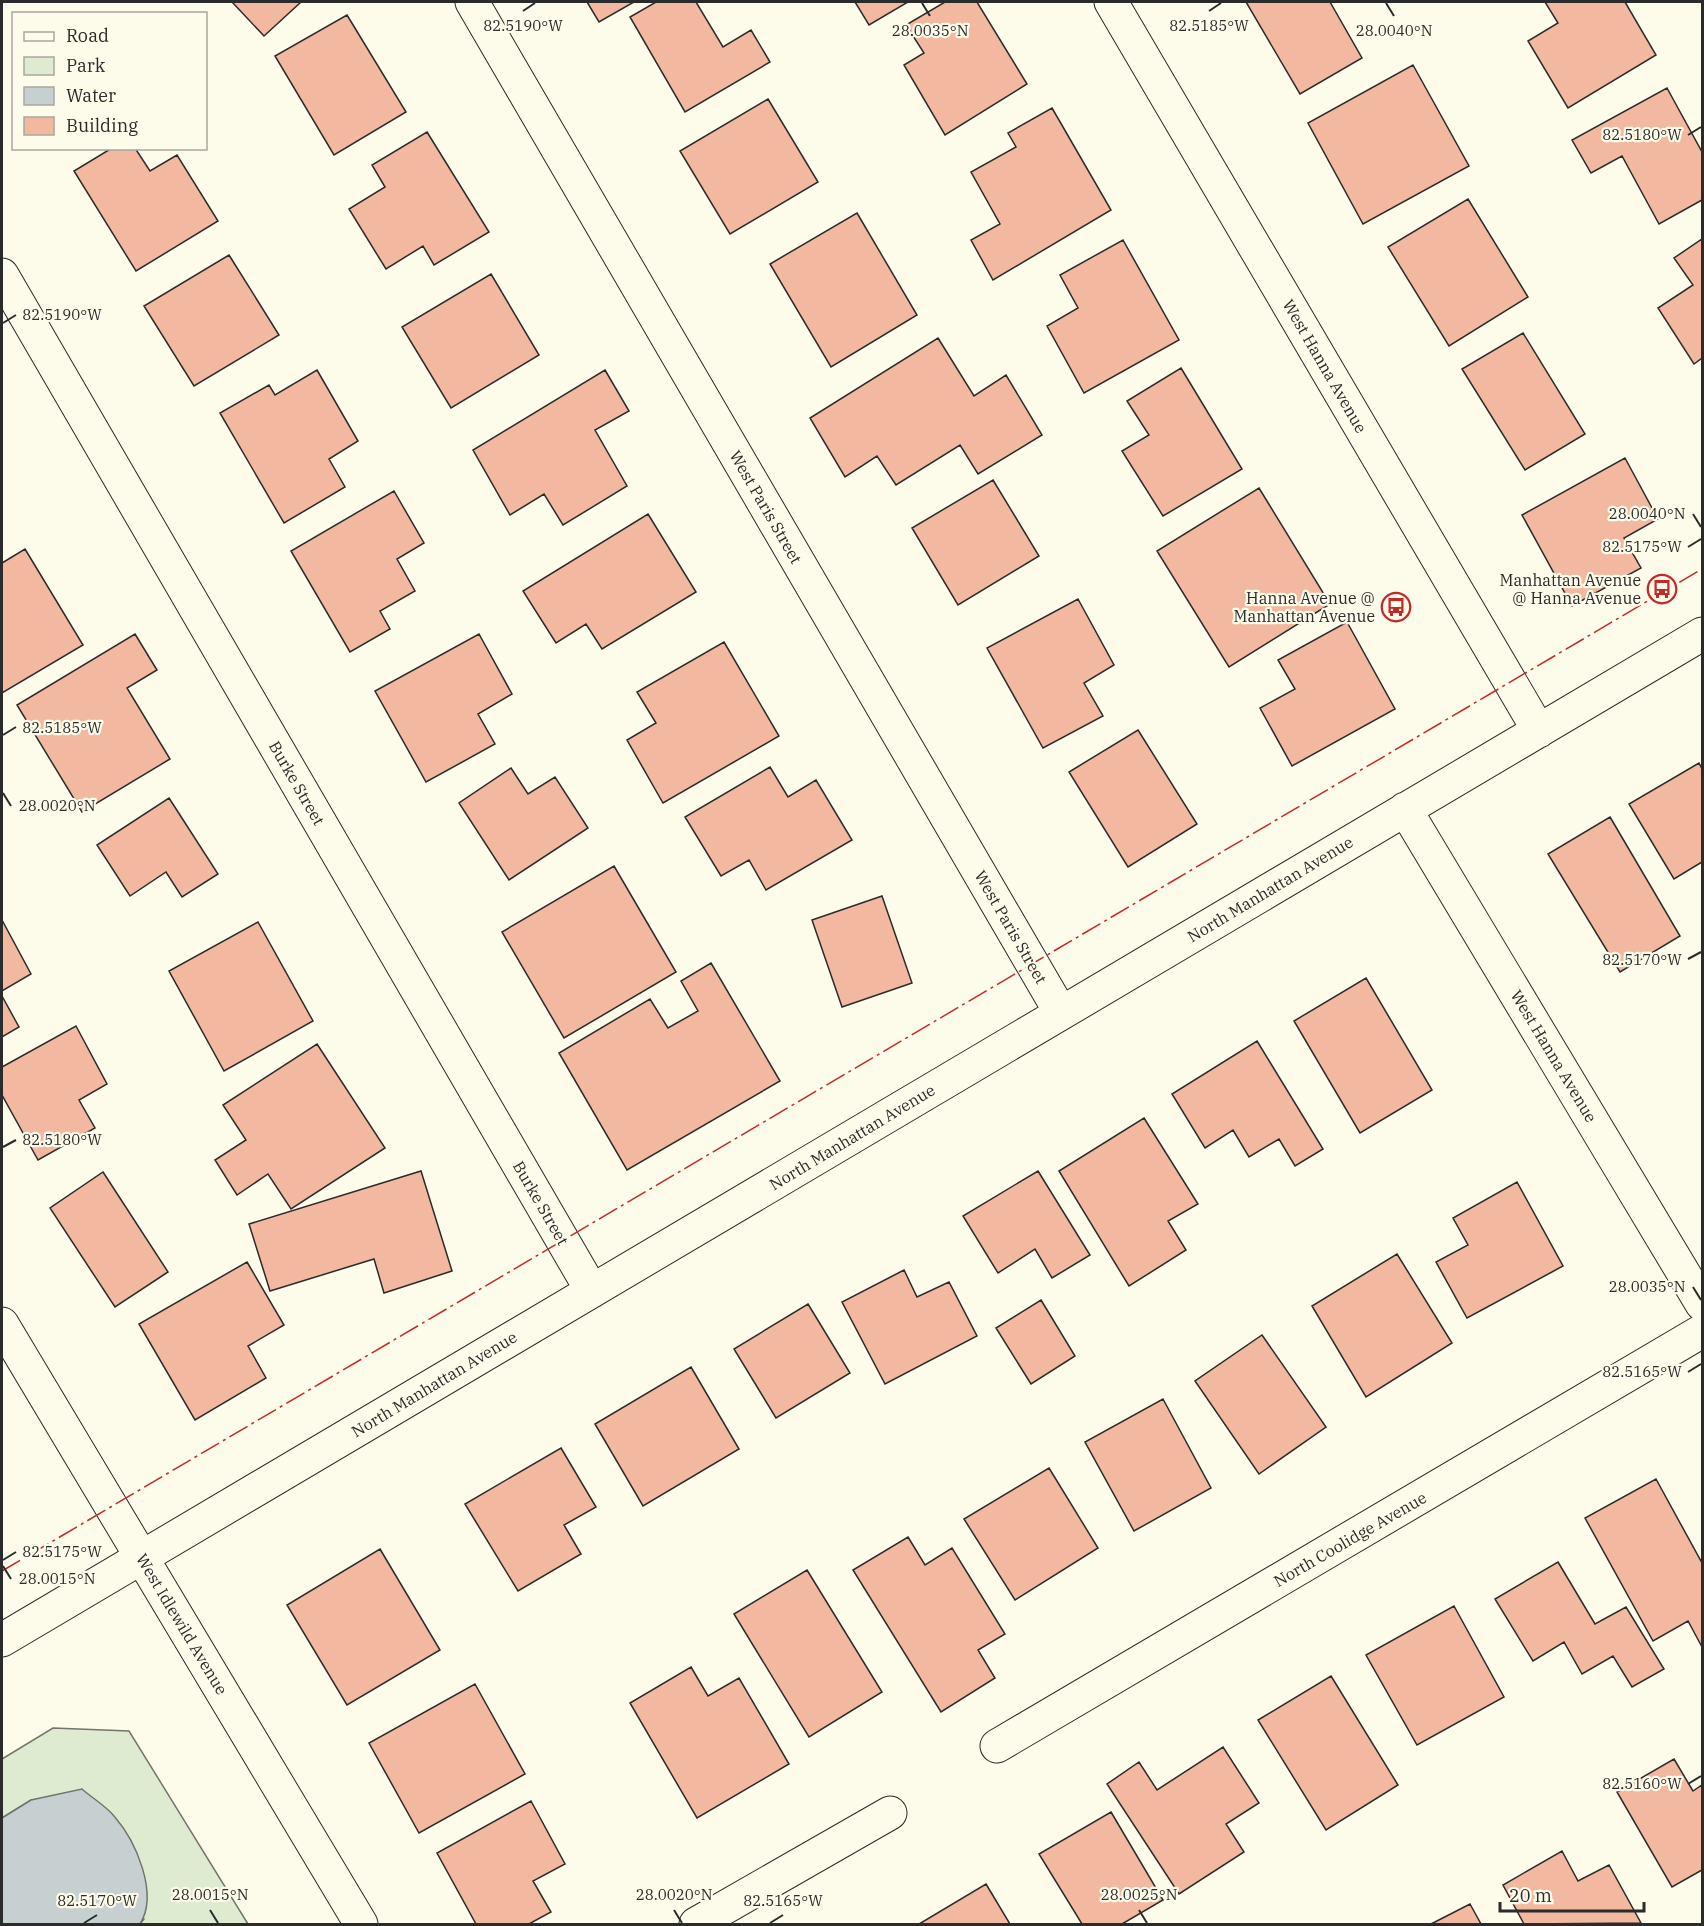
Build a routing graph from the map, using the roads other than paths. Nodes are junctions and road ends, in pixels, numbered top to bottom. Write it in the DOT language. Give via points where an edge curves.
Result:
graph roads {
  1 [pos="472,2"];
  2 [pos="1111,2"];
  3 [pos="2,275"];
  4 [pos="1702,634"];
  5 [pos="1539,730"];
  6 [pos="1405,809"];
  7 [pos="1061,1013"];
  8 [pos="592,1291"];
  9 [pos="1702,1304"];
  10 [pos="2,1324"];
  11 [pos="1702,1331"];
  12 [pos="142,1557"];
  13 [pos="2,1640"];
  14 [pos="997,1746"];
  15 [pos="890,1813"];
  16 [pos="361,1924"];
  17 [pos="696,1924"];
  1 -- 7 [label="street, West Paris Street"];
  2 -- 5 [label="street, West Hanna Avenue"];
  3 -- 8 [label="street, Burke Street"];
  4 -- 5 [label="street, North Manhattan Avenue"];
  5 -- 6 [label="street, North Manhattan Avenue"];
  6 -- 7 [label="street, North Manhattan Avenue"];
  6 -- 9 [label="street, West Hanna Avenue"];
  7 -- 8 [label="street, North Manhattan Avenue"];
  8 -- 12 [label="street, North Manhattan Avenue"];
  10 -- 12 [label="street, West Idlewild Avenue"];
  11 -- 14 [label="street, North Coolidge Avenue"];
  12 -- 13 [label="street, North Manhattan Avenue"];
  12 -- 16 [label="street, West Idlewild Avenue"];
  15 -- 17 [label="street"];
}
